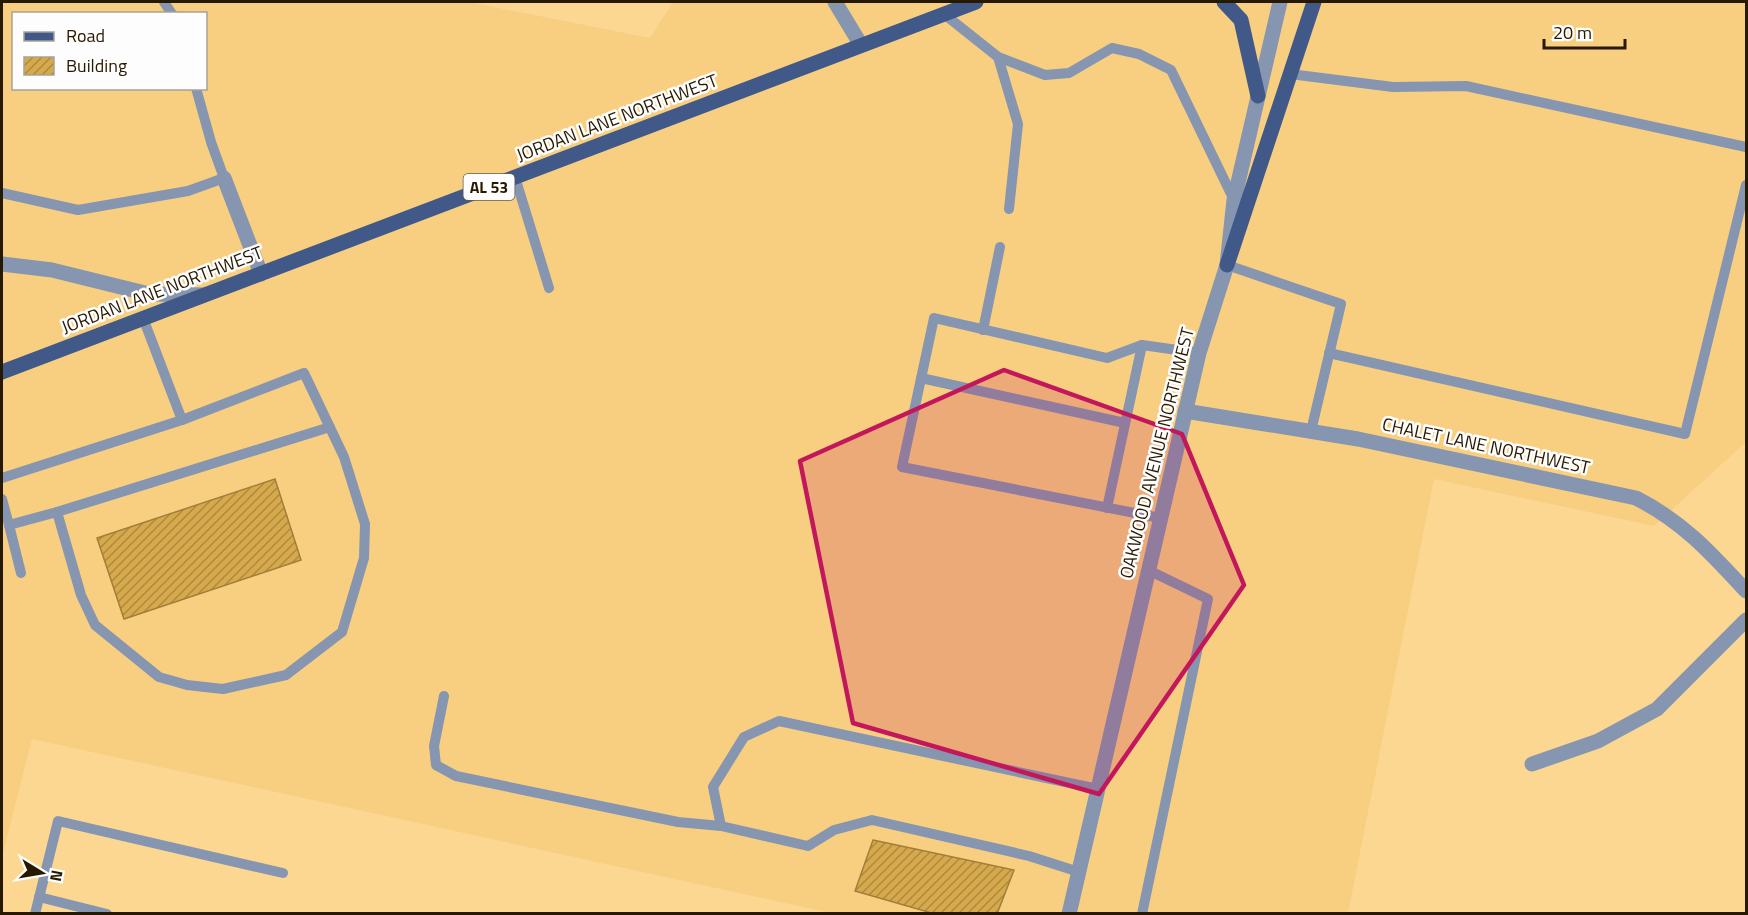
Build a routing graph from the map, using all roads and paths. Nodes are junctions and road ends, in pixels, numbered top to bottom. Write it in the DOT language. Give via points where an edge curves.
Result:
graph roads {
  1 [pos="835,2"];
  2 [pos="976,2"];
  3 [pos="1224,2"];
  4 [pos="1280,2"];
  5 [pos="1314,2"];
  6 [pos="944,14"];
  7 [pos="861,45"];
  8 [pos="998,57"];
  9 [pos="1290,74"];
  10 [pos="197,90"];
  11 [pos="1258,96"];
  12 [pos="1746,147"];
  13 [pos="515,177"];
  14 [pos="224,178"];
  15 [pos="1746,185"];
  16 [pos="2,193"];
  17 [pos="1234,200"];
  18 [pos="1009,209"];
  19 [pos="1000,247"];
  20 [pos="2,264"];
  21 [pos="1227,265"];
  22 [pos="261,274"];
  23 [pos="549,288"];
  24 [pos="204,295"];
  25 [pos="143,318"];
  26 [pos="982,330"];
  27 [pos="1142,345"];
  28 [pos="1199,353"];
  29 [pos="1329,353"];
  30 [pos="2,372"];
  31 [pos="921,378"];
  32 [pos="1185,411"];
  33 [pos="182,420"];
  34 [pos="1125,423"];
  35 [pos="330,427"];
  36 [pos="1311,431"];
  37 [pos="2,478"];
  38 [pos="2,499"];
  39 [pos="1107,508"];
  40 [pos="57,512"];
  41 [pos="1160,519"];
  42 [pos="9,525"];
  43 [pos="1148,570"];
  44 [pos="21,573"];
  45 [pos="1746,591"];
  46 [pos="1746,620"];
  47 [pos="444,696"];
  48 [pos="1532,764"];
  49 [pos="1098,789"];
  50 [pos="721,826"];
  51 [pos="1079,872"];
  52 [pos="283,873"];
  53 [pos="39,897"];
  54 [pos="35,914"];
  55 [pos="107,914"];
  56 [pos="1069,914"];
  57 [pos="1142,914"];
  1 -- 7 [label="street"];
  2 -- 6 [label="main road, JORDAN LANE NORTHWEST / AL 53"];
  3 -- 11 [label="main road" via="1241,20"];
  4 -- 11 [label="street, OAKWOOD AVENUE NORTHWEST"];
  5 -- 9 [label="main road"];
  6 -- 7 [label="main road, JORDAN LANE NORTHWEST / AL 53"];
  6 -- 8 [label="lane"];
  7 -- 13 [label="main road, JORDAN LANE NORTHWEST / AL 53"];
  8 -- 17 [label="lane" via="1045,75 1069,73 1112,48 1139,54 1171,70"];
  8 -- 18 [label="lane" via="1018,124"];
  9 -- 12 [label="lane" via="1393,87 1466,86"];
  9 -- 21 [label="main road"];
  10 -- 14 [label="lane"];
  11 -- 17 [label="street, OAKWOOD AVENUE NORTHWEST"];
  13 -- 22 [label="main road, JORDAN LANE NORTHWEST / AL 53"];
  13 -- 23 [label="lane"];
  14 -- 16 [label="lane" via="188,191 78,210"];
  14 -- 22 [label="street"];
  15 -- 29 [label="lane" via="1685,434"];
  17 -- 21 [label="street, OAKWOOD AVENUE NORTHWEST"];
  19 -- 26 [label="lane"];
  20 -- 24 [label="street" via="52,270 149,294"];
  21 -- 28 [label="street, OAKWOOD AVENUE NORTHWEST"];
  21 -- 29 [label="lane" via="1341,304"];
  22 -- 24 [label="main road, JORDAN LANE NORTHWEST / AL 53"];
  24 -- 25 [label="main road, JORDAN LANE NORTHWEST / AL 53"];
  25 -- 30 [label="main road, JORDAN LANE NORTHWEST / AL 53"];
  25 -- 33 [label="lane"];
  26 -- 27 [label="lane" via="1107,358"];
  26 -- 31 [label="lane" via="934,318"];
  27 -- 28 [label="lane"];
  27 -- 34 [label="lane"];
  28 -- 32 [label="street, OAKWOOD AVENUE NORTHWEST"];
  29 -- 36 [label="lane"];
  31 -- 34 [label="lane"];
  31 -- 39 [label="lane" via="902,466"];
  32 -- 36 [label="street, CHALET LANE NORTHWEST"];
  32 -- 41 [label="street, OAKWOOD AVENUE NORTHWEST"];
  33 -- 35 [label="lane" via="304,373"];
  33 -- 37 [label="lane"];
  34 -- 39 [label="lane"];
  35 -- 40 [label="lane"];
  35 -- 40 [label="lane" via="365,524 364,558 342,632 286,675 223,689 159,677 95,625 81,595"];
  36 -- 45 [label="street, CHALET LANE NORTHWEST" via="1636,498 1699,540"];
  38 -- 42 [label="lane"];
  39 -- 41 [label="lane"];
  40 -- 42 [label="lane"];
  41 -- 43 [label="street, OAKWOOD AVENUE NORTHWEST"];
  42 -- 44 [label="lane"];
  43 -- 49 [label="street, OAKWOOD AVENUE NORTHWEST"];
  43 -- 57 [label="lane" via="1208,599"];
  46 -- 48 [label="street" via="1658,709 1598,741"];
  47 -- 50 [label="lane" via="434,746 436,765 456,776 678,822"];
  49 -- 50 [label="lane" via="779,721 744,737 713,787"];
  49 -- 51 [label="street, OAKWOOD AVENUE NORTHWEST"];
  50 -- 51 [label="lane" via="808,846 834,830 872,820 1029,856"];
  51 -- 56 [label="street, OAKWOOD AVENUE NORTHWEST"];
  52 -- 53 [label="lane" via="58,821"];
  53 -- 54 [label="lane"];
  53 -- 55 [label="lane"];
}
